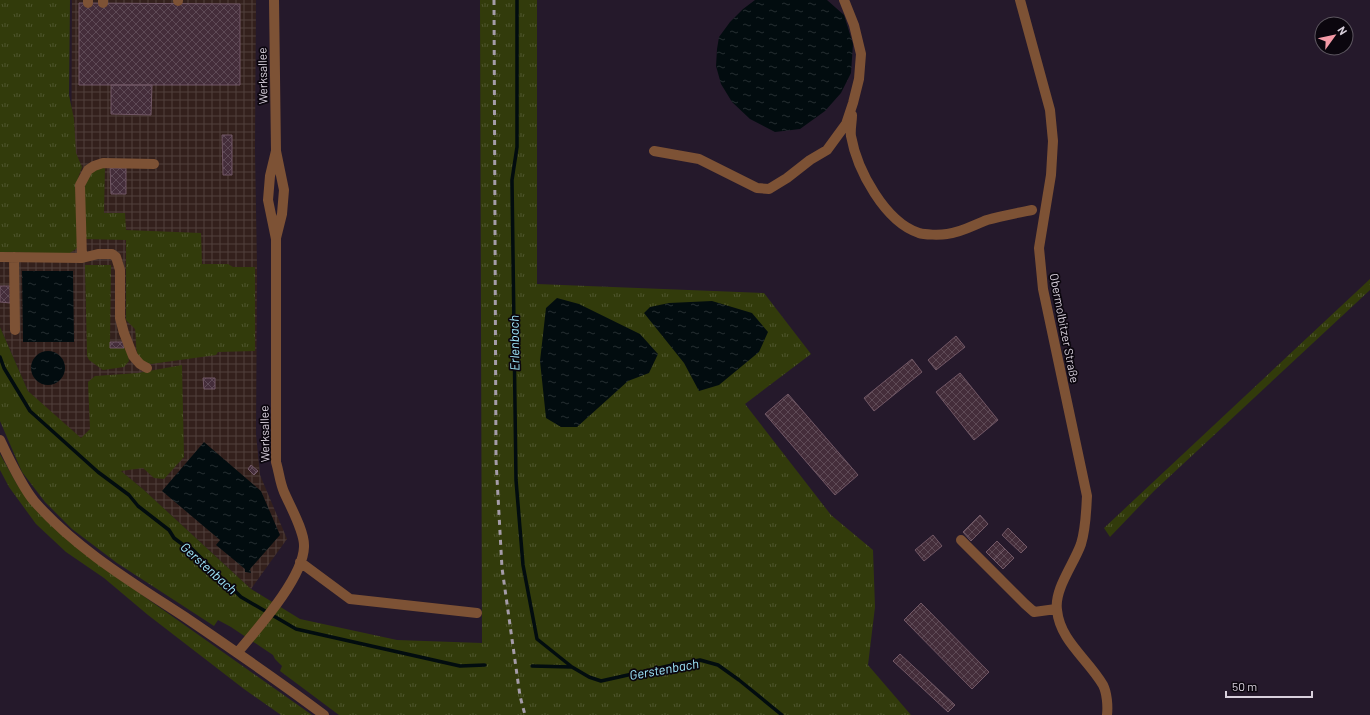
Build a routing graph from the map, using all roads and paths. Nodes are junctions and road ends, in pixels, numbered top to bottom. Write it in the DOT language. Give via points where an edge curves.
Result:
graph roads {
  1 [pos="274,0"];
  2 [pos="844,0"];
  3 [pos="1020,0"];
  4 [pos="853,103"];
  5 [pos="276,151"];
  6 [pos="654,151"];
  7 [pos="154,164"];
  8 [pos="1032,210"];
  9 [pos="276,239"];
  10 [pos="1,257"];
  11 [pos="14,258"];
  12 [pos="82,258"];
  13 [pos="16,330"];
  14 [pos="147,368"];
  15 [pos="0,440"];
  16 [pos="961,540"];
  17 [pos="300,562"];
  18 [pos="1056,609"];
  19 [pos="477,613"];
  20 [pos="238,652"];
  21 [pos="324,715"];
  22 [pos="1107,715"];
  1 -- 5 [label="street, Werksallee"];
  2 -- 4 [label="street" via="854,25 861,54"];
  3 -- 18 [label="street, Obermolbitzer Straße" via="1050,110 1053,141 1052,175 1039,248 1043,289 1087,496 1086,524 1081,545 1060,589"];
  4 -- 6 [label="street" via="846,124 828,150 769,189 757,188 699,159"];
  4 -- 8 [label="street" via="851,135 862,172 875,194 904,225 920,233 947,234 988,220"];
  5 -- 9 [label="street, Werksallee" via="284,190"];
  5 -- 9 [label="street, Werksallee" via="268,200"];
  7 -- 12 [label="street" via="103,163 88,170 80,185"];
  9 -- 17 [label="street, Werksallee" via="276,462 302,535 304,546"];
  10 -- 11 [label="street"];
  11 -- 12 [label="street"];
  11 -- 13 [label="street"];
  12 -- 14 [label="street" via="98,254 112,254 116,257 120,270 120,318 124,333 133,356"];
  15 -- 20 [label="street" via="8,459 33,500 86,550"];
  16 -- 18 [label="street" via="1034,612"];
  17 -- 19 [label="street" via="350,599"];
  17 -- 20 [label="street, Werksallee" via="280,598"];
  18 -- 22 [label="street, Obermolbitzer Straße" via="1060,627 1103,686 1108,705"];
  20 -- 21 [label="street"];
}
